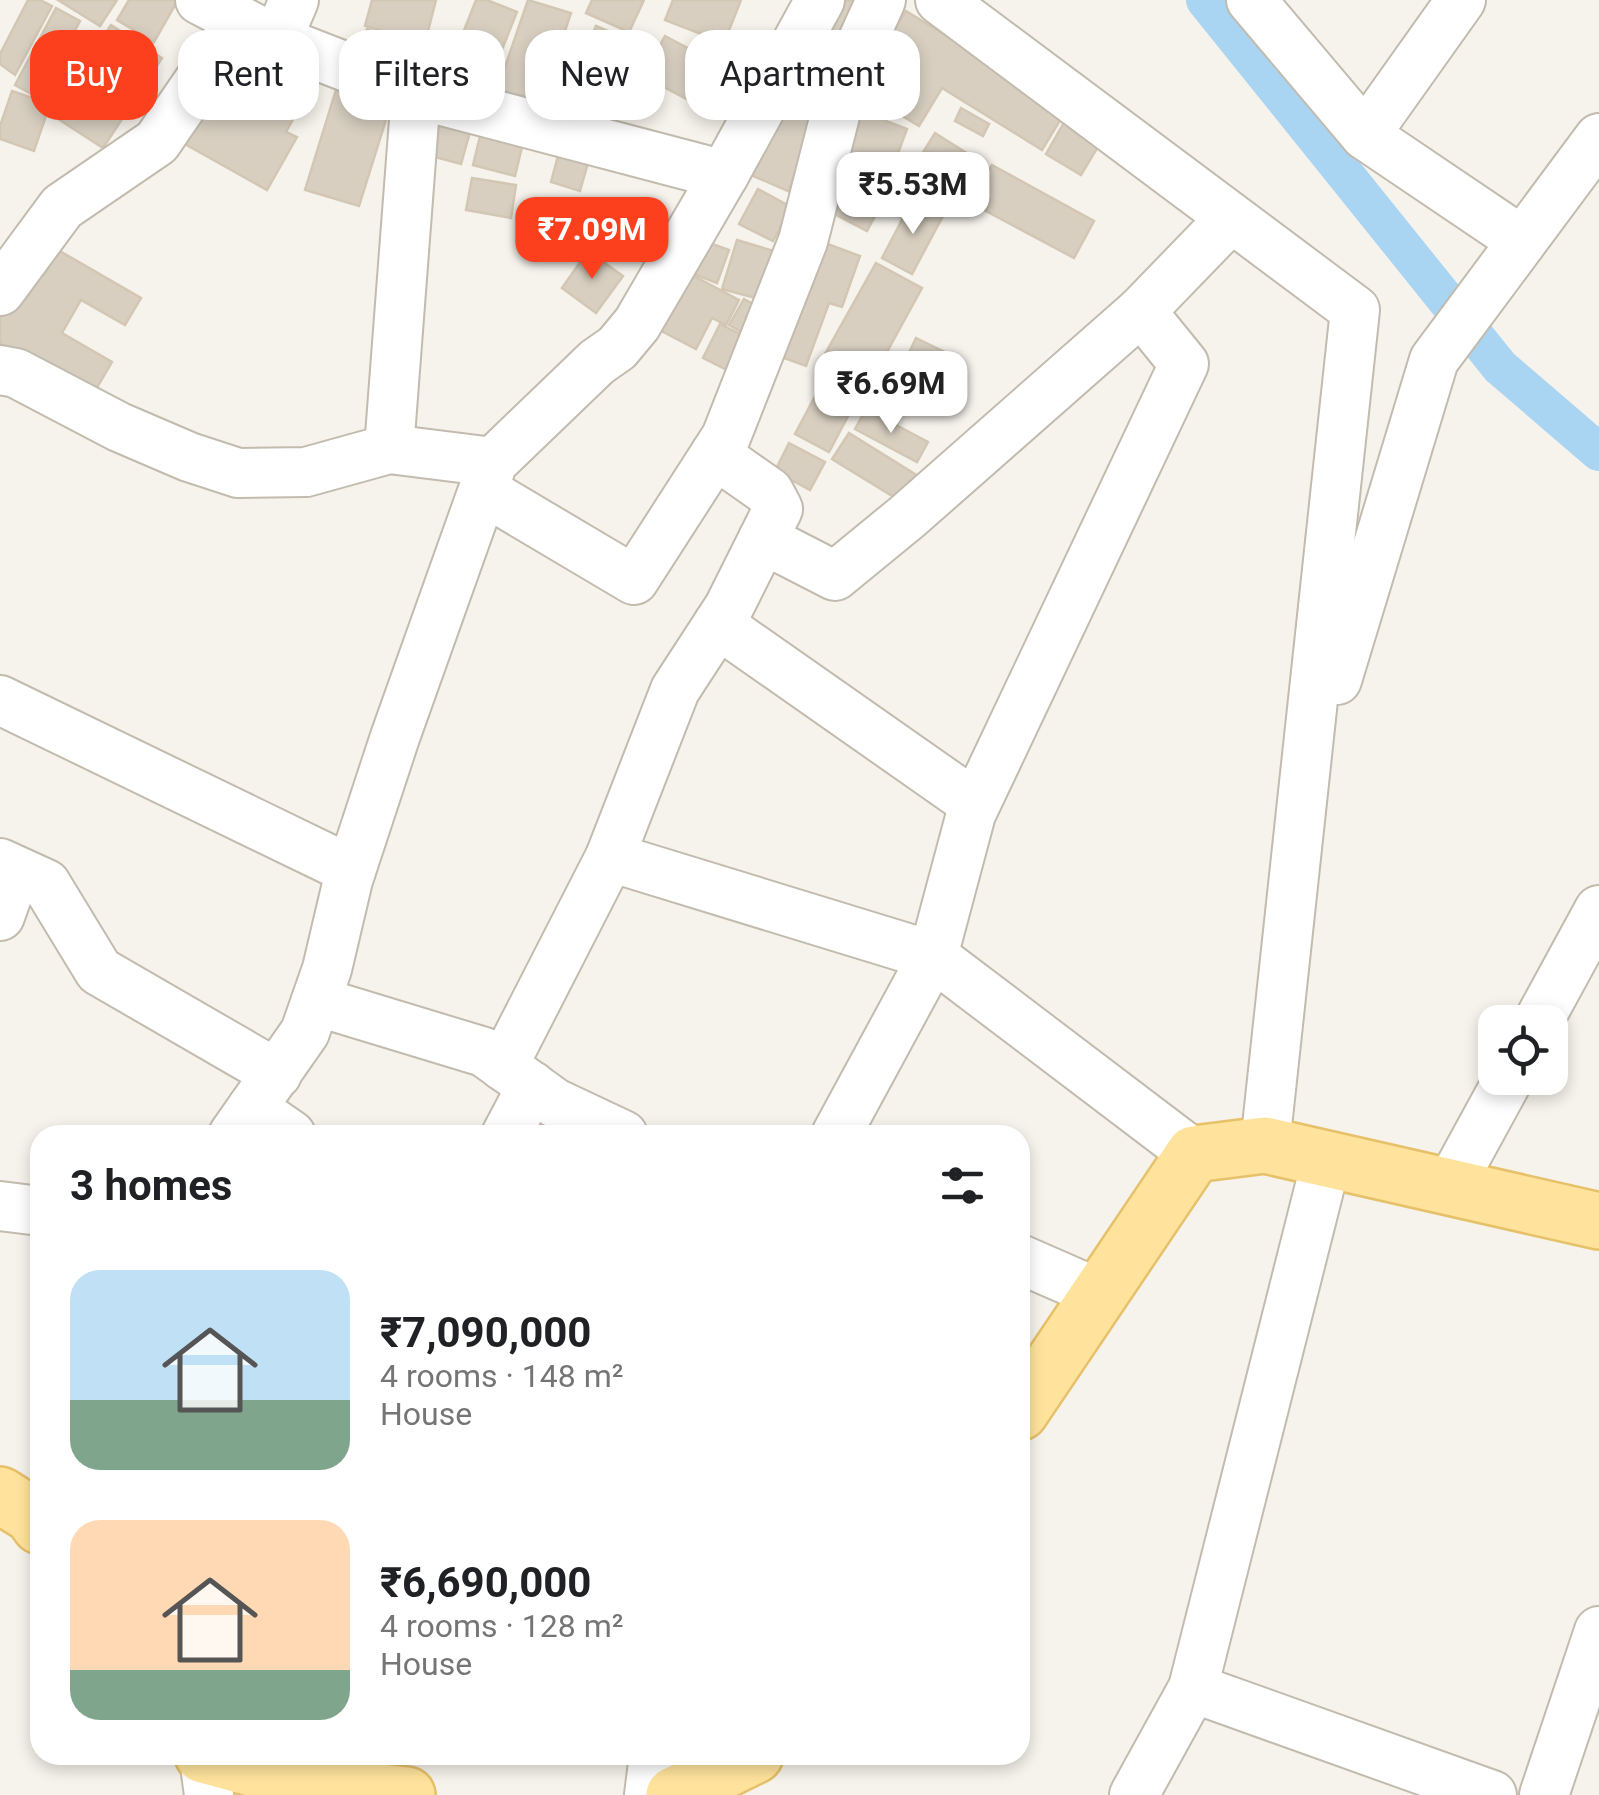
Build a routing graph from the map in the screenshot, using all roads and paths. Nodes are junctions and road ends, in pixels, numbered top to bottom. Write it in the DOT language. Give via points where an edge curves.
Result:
graph roads {
  1 [pos="820,0"];
  2 [pos="881,0"];
  3 [pos="940,0"];
  4 [pos="1250,0"];
  5 [pos="1461,0"];
  6 [pos="253,15"];
  7 [pos="339,57"];
  8 [pos="505,117"];
  9 [pos="414,120"];
  10 [pos="1365,135"];
  11 [pos="1599,138"];
  12 [pos="724,175"];
  13 [pos="1231,218"];
  14 [pos="1517,248"];
  15 [pos="0,291"];
  16 [pos="1141,311"];
  17 [pos="0,370"];
  18 [pos="389,448"];
  19 [pos="715,454"];
  20 [pos="488,476"];
  21 [pos="764,539"];
  22 [pos="718,624"];
  23 [pos="0,700"];
  24 [pos="1303,792"];
  25 [pos="975,804"];
  26 [pos="610,857"];
  27 [pos="8,867"];
  28 [pos="351,870"];
  29 [pos="1599,910"];
  30 [pos="0,916"];
  31 [pos="932,956"];
  32 [pos="316,1001"];
  33 [pos="1547,1005"];
  34 [pos="517,1076"];
  35 [pos="1499,1095"];
  36 [pos="254,1106"];
  37 [pos="278,1125"];
  38 [pos="508,1125"];
  39 [pos="602,1125"];
  40 [pos="841,1125"];
  41 [pos="1265,1145"];
  42 [pos="1194,1154"];
  43 [pos="1327,1158"];
  44 [pos="1450,1186"];
  45 [pos="0,1206"];
  46 [pos="30,1210"];
  47 [pos="1599,1221"];
  48 [pos="1030,1263"];
  49 [pos="1100,1294"];
  50 [pos="1030,1397"];
  51 [pos="0,1495"];
  52 [pos="30,1513"];
  53 [pos="1599,1632"];
  54 [pos="1192,1688"];
  55 [pos="653,1765"];
  56 [pos="735,1765"];
  57 [pos="290,1766"];
  58 [pos="205,1769"];
  59 [pos="407,1795"];
  60 [pos="649,1795"];
  61 [pos="674,1795"];
  62 [pos="1134,1795"];
  63 [pos="1492,1795"];
  64 [pos="1544,1795"];
  1 -- 12 [label="street"];
  2 -- 19 [label="street" via="843,84 803,241"];
  3 -- 13 [label="street"];
  4 -- 10 [label="street"];
  5 -- 10 [label="street"];
  6 -- 7 [label="street"];
  6 -- 15 [label="street" via="157,142 62,207"];
  8 -- 12 [label="street"];
  9 -- 18 [label="street"];
  10 -- 14 [label="street"];
  11 -- 14 [label="street"];
  12 -- 20 [label="street" via="636,324"];
  13 -- 16 [label="street"];
  13 -- 24 [label="street" via="1356,310"];
  14 -- 24 [label="street" via="1434,360"];
  16 -- 21 [label="street" via="835,576"];
  16 -- 25 [label="street" via="1184,364"];
  17 -- 18 [label="street" via="16,372 119,428 238,473 306,472"];
  18 -- 20 [label="street"];
  19 -- 20 [label="street" via="634,580"];
  19 -- 21 [label="street" via="769,492 778,509"];
  20 -- 28 [label="street"];
  21 -- 22 [label="street"];
  22 -- 25 [label="street"];
  22 -- 26 [label="street" via="676,690"];
  23 -- 28 [label="street"];
  24 -- 41 [label="street"];
  25 -- 31 [label="street"];
  26 -- 31 [label="street"];
  26 -- 34 [label="street"];
  27 -- 30 [label="street"];
  27 -- 36 [label="street" via="46,884 99,971"];
  28 -- 32 [label="street"];
  29 -- 33 [label="street"];
  31 -- 40 [label="street"];
  31 -- 42 [label="street"];
  32 -- 34 [label="street" via="484,1052"];
  32 -- 36 [label="street" via="306,1032"];
  34 -- 38 [label="street"];
  34 -- 39 [label="street" via="555,1104"];
  35 -- 44 [label="street"];
  36 -- 37 [label="street"];
  41 -- 42 [label="main road"];
  41 -- 43 [label="main road"];
  42 -- 49 [label="main road"];
  43 -- 44 [label="main road"];
  43 -- 54 [label="street"];
  44 -- 47 [label="main road"];
  45 -- 46 [label="street"];
  48 -- 49 [label="street"];
  49 -- 50 [label="main road"];
  51 -- 52 [label="main road"];
  53 -- 64 [label="street"];
  54 -- 62 [label="street"];
  54 -- 63 [label="street"];
  55 -- 60 [label="street"];
  56 -- 61 [label="main road"];
  57 -- 58 [label="main road"];
  57 -- 59 [label="main road" via="311,1784"];
}
